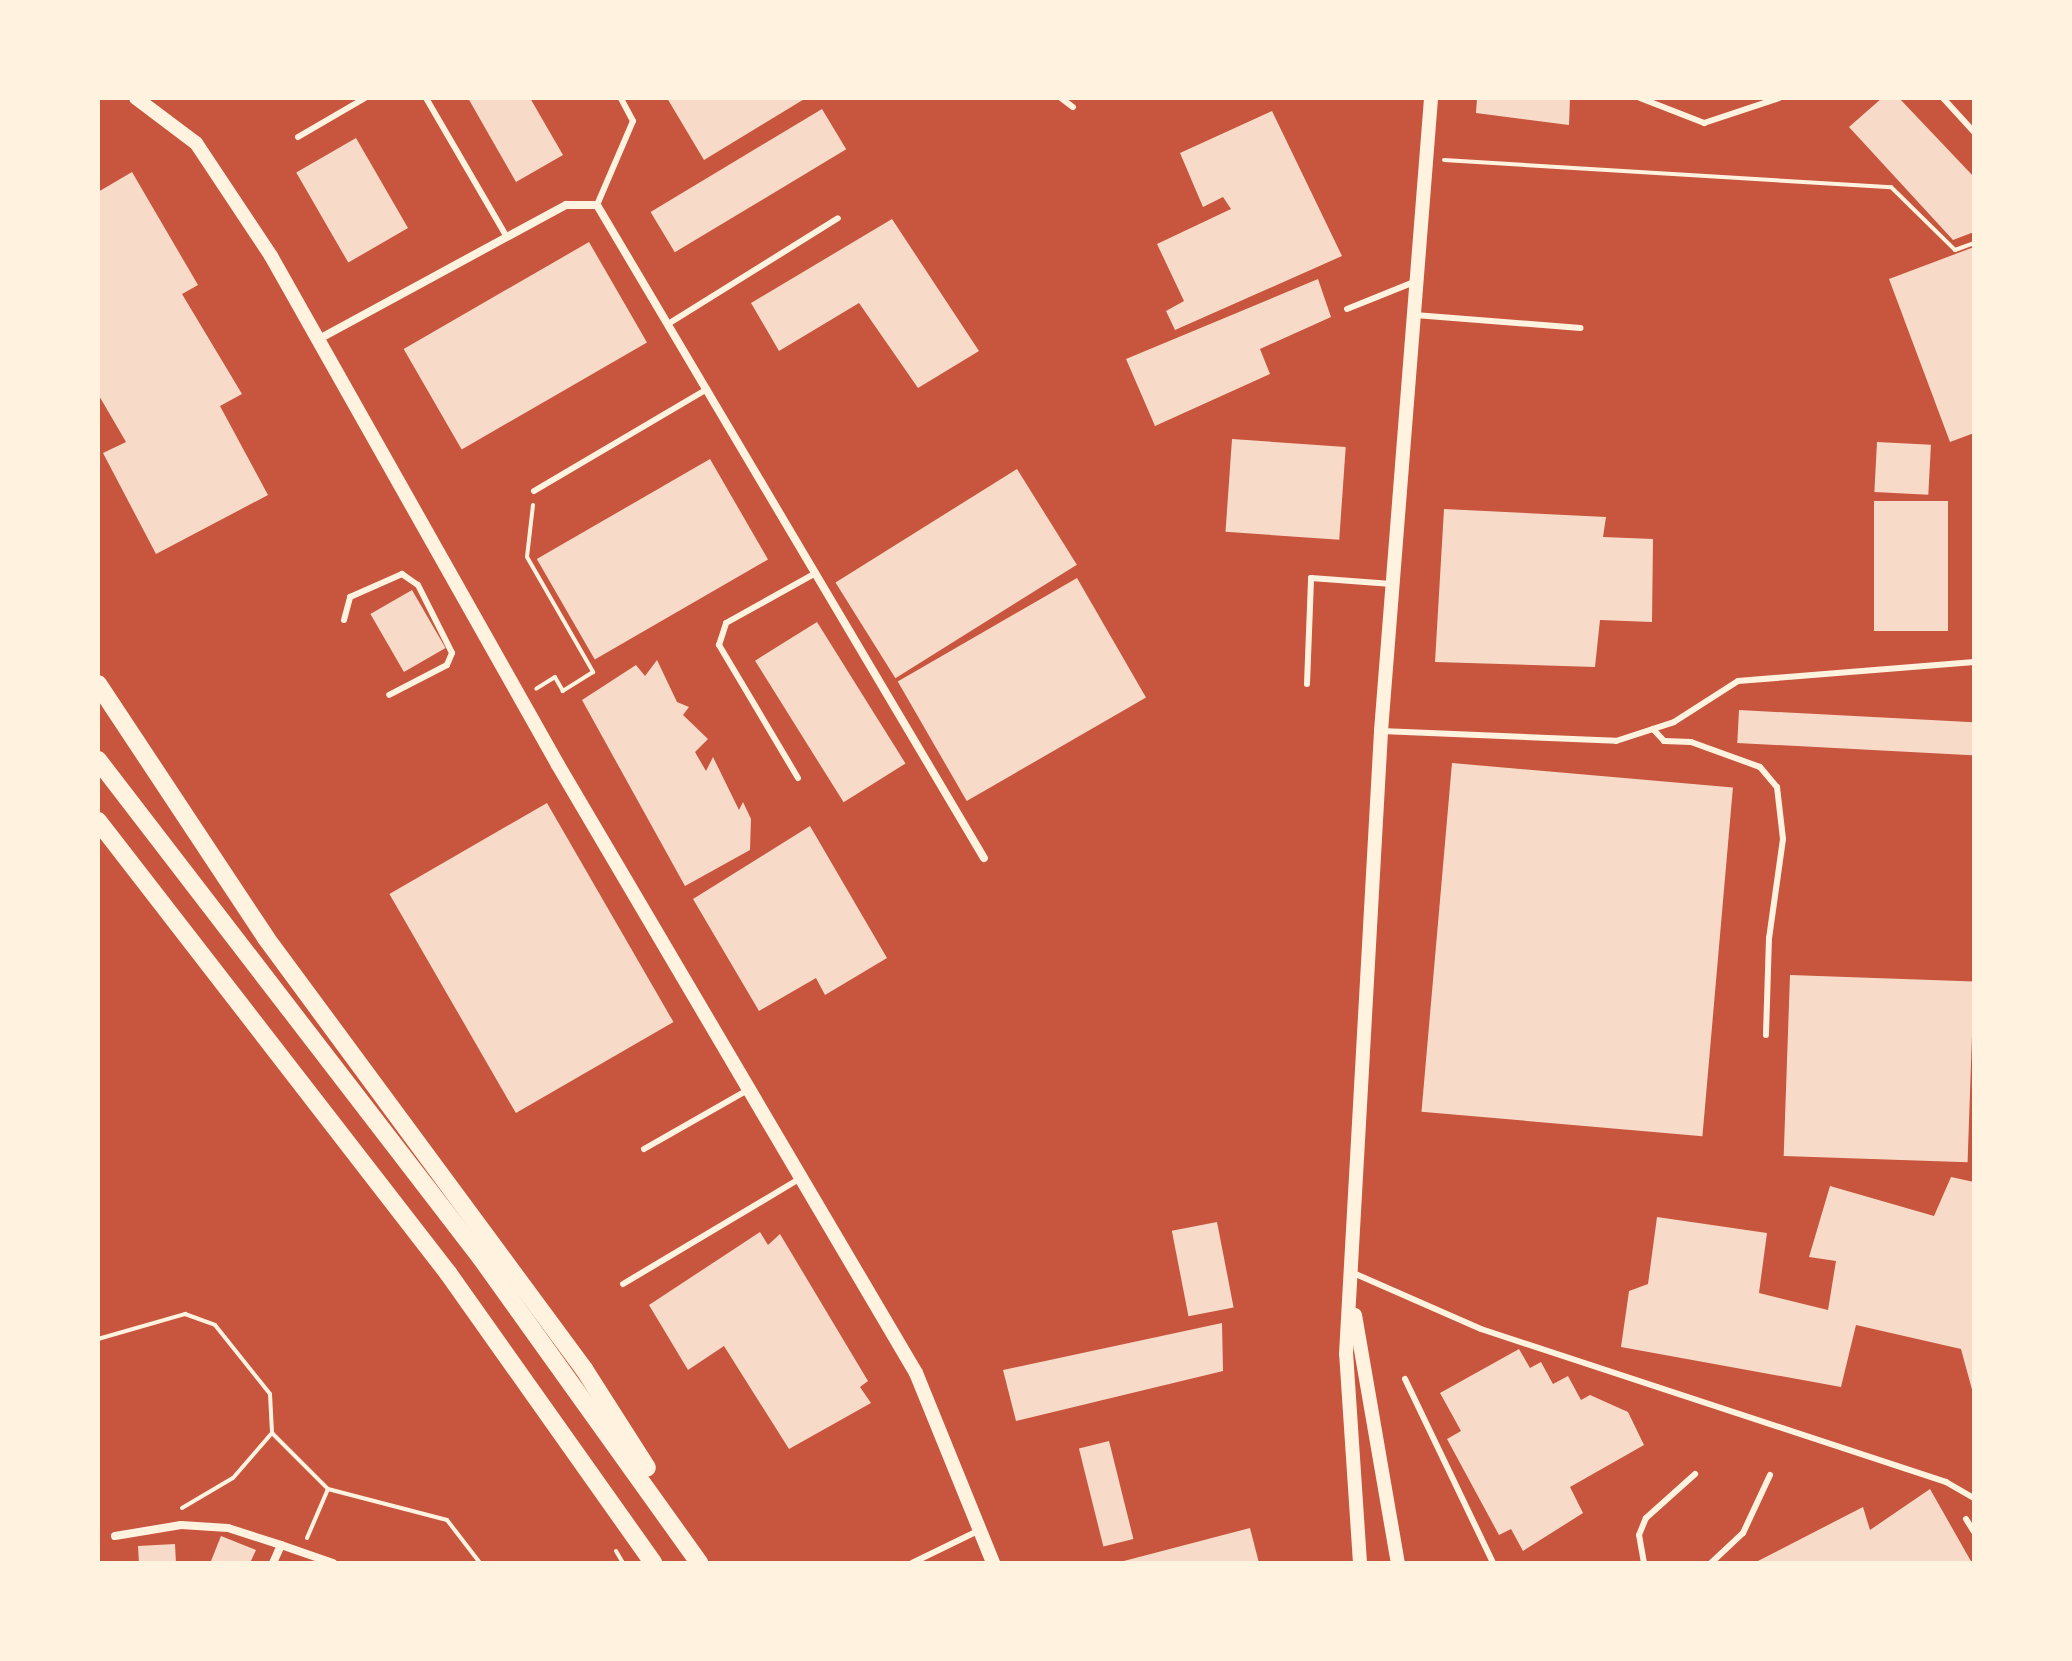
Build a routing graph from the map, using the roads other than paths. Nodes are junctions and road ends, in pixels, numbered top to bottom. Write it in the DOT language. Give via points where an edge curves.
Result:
graph roads {
  1 [pos="136,98"];
  2 [pos="365,98"];
  3 [pos="426,98"];
  4 [pos="621,98"];
  5 [pos="1061,98"];
  6 [pos="1431,98"];
  7 [pos="1640,98"];
  8 [pos="1779,98"];
  9 [pos="1943,98"];
  10 [pos="1073,107"];
  11 [pos="1974,132"];
  12 [pos="298,137"];
  13 [pos="597,205"];
  14 [pos="838,218"];
  15 [pos="507,237"];
  16 [pos="1415,281"];
  17 [pos="1347,309"];
  18 [pos="1411,314"];
  19 [pos="668,324"];
  20 [pos="1580,328"];
  21 [pos="319,339"];
  22 [pos="707,389"];
  23 [pos="534,491"];
  24 [pos="816,572"];
  25 [pos="1392,584"];
  26 [pos="344,620"];
  27 [pos="1974,662"];
  28 [pos="98,684"];
  29 [pos="1307,684"];
  30 [pos="389,695"];
  31 [pos="1653,729"];
  32 [pos="1381,731"];
  33 [pos="98,760"];
  34 [pos="798,778"];
  35 [pos="98,821"];
  36 [pos="984,858"];
  37 [pos="1766,1035"];
  38 [pos="752,1088"];
  39 [pos="644,1149"];
  40 [pos="803,1177"];
  41 [pos="1351,1272"];
  42 [pos="623,1284"];
  43 [pos="1351,1299"];
  44 [pos="1405,1379"];
  45 [pos="1695,1474"];
  46 [pos="1770,1475"];
  47 [pos="1974,1498"];
  48 [pos="661,1504"];
  49 [pos="1966,1519"];
  50 [pos="980,1530"];
  51 [pos="1974,1532"];
  52 [pos="115,1536"];
  53 [pos="281,1545"];
  54 [pos="273,1563"];
  55 [pos="333,1563"];
  56 [pos="653,1563"];
  57 [pos="699,1563"];
  58 [pos="912,1563"];
  59 [pos="993,1563"];
  60 [pos="1360,1563"];
  61 [pos="1398,1563"];
  62 [pos="1493,1563"];
  63 [pos="1644,1563"];
  64 [pos="1711,1563"];
  1 -- 21 [label="street" via="196,143"];
  2 -- 12 [label="lane"];
  3 -- 15 [label="lane"];
  4 -- 13 [label="lane" via="633,121"];
  5 -- 10 [label="lane"];
  6 -- 16 [label="street"];
  7 -- 8 [label="lane" via="1704,123"];
  9 -- 11 [label="lane"];
  13 -- 15 [label="street" via="566,205"];
  13 -- 19 [label="street"];
  14 -- 19 [label="lane"];
  15 -- 21 [label="street"];
  16 -- 17 [label="lane"];
  16 -- 18 [label="street"];
  18 -- 20 [label="lane"];
  18 -- 25 [label="street"];
  19 -- 22 [label="street"];
  21 -- 38 [label="street" via="521,699"];
  22 -- 23 [label="lane"];
  22 -- 24 [label="street"];
  24 -- 34 [label="lane" via="726,623 719,645"];
  24 -- 36 [label="street"];
  25 -- 29 [label="lane" via="1311,578"];
  25 -- 32 [label="street"];
  26 -- 30 [label="lane" via="350,597 402,574 418,585 452,653 447,665"];
  27 -- 31 [label="lane" via="1738,681"];
  28 -- 48 [label="highway" via="266,938 642,1453"];
  31 -- 32 [label="lane" via="1616,741"];
  31 -- 37 [label="lane" via="1664,741 1691,742 1760,767 1777,787 1783,839 1769,938"];
  32 -- 41 [label="street"];
  33 -- 48 [label="highway"];
  35 -- 56 [label="highway" via="448,1273"];
  38 -- 39 [label="lane"];
  38 -- 40 [label="street"];
  40 -- 42 [label="lane"];
  40 -- 50 [label="street" via="916,1373"];
  41 -- 43 [label="street"];
  41 -- 47 [label="lane" via="1481,1329 1931,1476"];
  43 -- 60 [label="street" via="1346,1354"];
  43 -- 61 [label="street"];
  44 -- 62 [label="lane"];
  45 -- 63 [label="lane" via="1646,1518 1639,1535"];
  46 -- 64 [label="lane" via="1743,1533"];
  48 -- 57 [label="highway"];
  49 -- 51 [label="lane"];
  50 -- 58 [label="lane"];
  50 -- 59 [label="street"];
  52 -- 53 [label="street" via="216,1527"];
  53 -- 54 [label="street"];
  53 -- 55 [label="street"];
}
